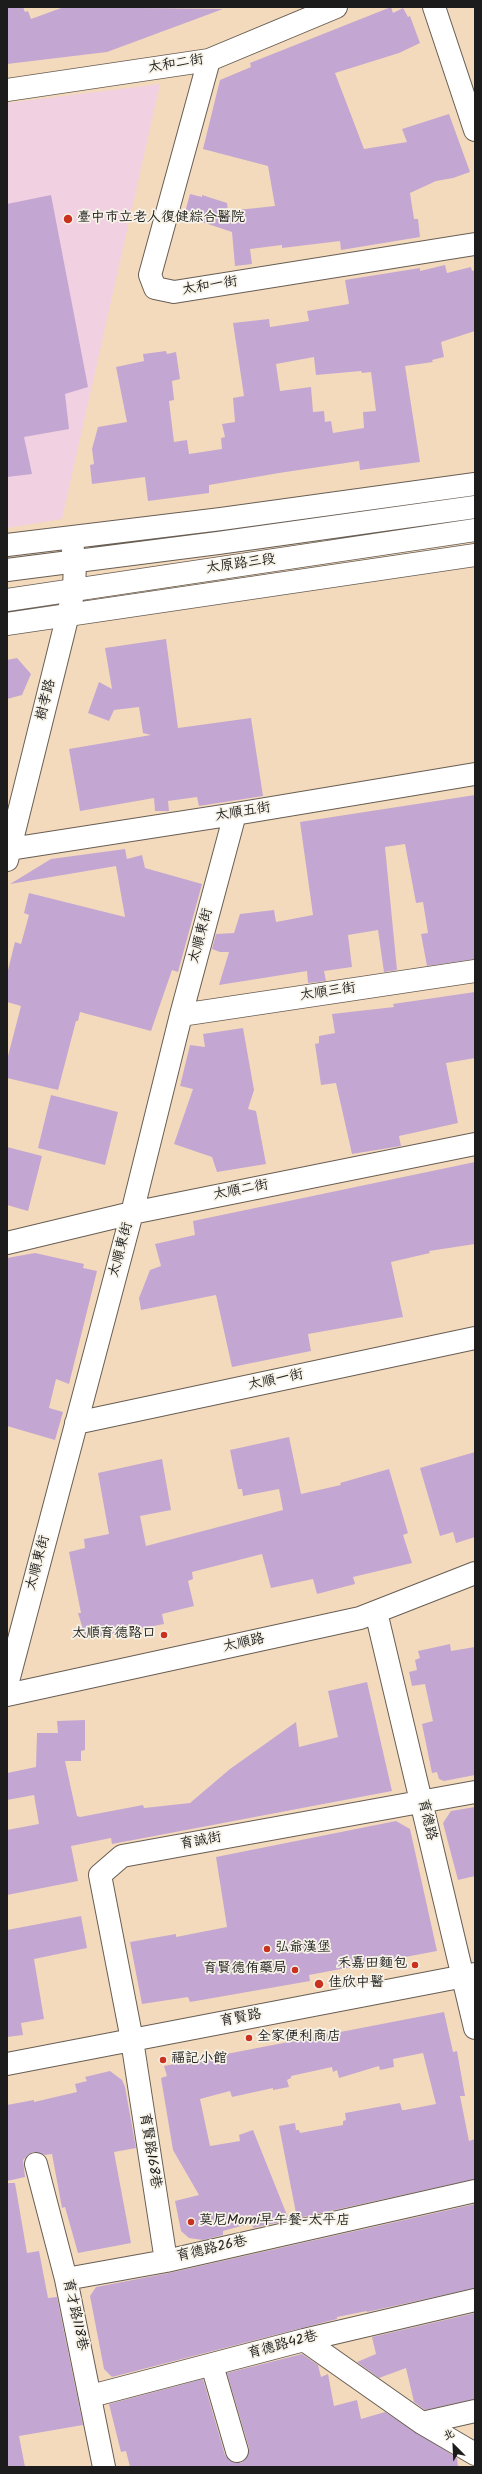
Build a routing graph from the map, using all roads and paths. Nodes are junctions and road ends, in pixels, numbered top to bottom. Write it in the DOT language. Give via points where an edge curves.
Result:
graph roads {
  1 [pos="336,7"];
  2 [pos="434,7"];
  3 [pos="210,60"];
  4 [pos="7,90"];
  5 [pos="475,130"];
  6 [pos="475,244"];
  7 [pos="475,484"];
  8 [pos="475,507"];
  9 [pos="475,530"];
  10 [pos="71,538"];
  11 [pos="7,546"];
  12 [pos="475,555"];
  13 [pos="75,562"];
  14 [pos="7,570"];
  15 [pos="74,590"];
  16 [pos="7,600"];
  17 [pos="69,615"];
  18 [pos="7,624"];
  19 [pos="475,774"];
  20 [pos="235,814"];
  21 [pos="8,854"];
  22 [pos="475,971"];
  23 [pos="181,1015"];
  24 [pos="475,1144"];
  25 [pos="132,1213"];
  26 [pos="7,1243"];
  27 [pos="475,1338"];
  28 [pos="76,1423"];
  29 [pos="475,1573"];
  30 [pos="376,1612"];
  31 [pos="7,1685"];
  32 [pos="7,1695"];
  33 [pos="475,1792"];
  34 [pos="422,1801"];
  35 [pos="469,1975"];
  36 [pos="475,2028"];
  37 [pos="132,2040"];
  38 [pos="7,2064"];
  39 [pos="36,2164"];
  40 [pos="475,2191"];
  41 [pos="166,2261"];
  42 [pos="66,2279"];
  43 [pos="475,2300"];
  44 [pos="304,2340"];
  45 [pos="212,2365"];
  46 [pos="91,2396"];
  47 [pos="475,2411"];
  48 [pos="422,2423"];
  49 [pos="237,2451"];
  50 [pos="475,2454"];
  51 [pos="104,2467"];
  1 -- 3 [label="street, 太和二街"];
  2 -- 5 [label="street"];
  3 -- 4 [label="street, 太和二街"];
  3 -- 6 [label="street, 太和一街" via="150,275 155,288 174,292"];
  7 -- 10 [label="street"];
  8 -- 13 [label="street, 太原路三段"];
  9 -- 15 [label="street, 太原路三段"];
  10 -- 11 [label="street"];
  10 -- 13 [label="street, 樹孝路"];
  12 -- 17 [label="street, 太原路三段"];
  13 -- 14 [label="street, 太原路三段"];
  13 -- 15 [label="street, 樹孝路"];
  15 -- 16 [label="street, 太原路三段"];
  15 -- 17 [label="street, 樹孝路"];
  17 -- 18 [label="street, 太原路三段"];
  17 -- 21 [label="street, 樹孝路"];
  19 -- 20 [label="street, 太順五街"];
  20 -- 21 [label="street, 太順五街"];
  20 -- 23 [label="street, 太順東街"];
  22 -- 23 [label="street, 太順三街"];
  23 -- 25 [label="street, 太順東街"];
  24 -- 25 [label="street, 太順二街"];
  25 -- 26 [label="street, 太順二街"];
  25 -- 28 [label="street, 太順東街"];
  27 -- 28 [label="street, 太順一街"];
  28 -- 31 [label="street, 太順東街"];
  29 -- 30 [label="street, 太順路"];
  30 -- 32 [label="street, 太順路" via="360,1618"];
  30 -- 34 [label="street, 育德路"];
  33 -- 34 [label="street, 育誠街"];
  34 -- 35 [label="street, 育德路"];
  34 -- 37 [label="street, 育誠街" via="122,1856 100,1875"];
  35 -- 36 [label="street, 育德路"];
  35 -- 37 [label="street, 育賢路"];
  37 -- 38 [label="street, 育賢路"];
  37 -- 41 [label="street, 育賢路168巷"];
  39 -- 42 [label="street, 育才路118巷"];
  40 -- 41 [label="street, 育德路26巷"];
  41 -- 42 [label="street, 育德路26巷"];
  42 -- 46 [label="street, 育才路118巷"];
  43 -- 44 [label="street, 育德路42巷"];
  44 -- 45 [label="street, 育德路42巷"];
  44 -- 48 [label="street"];
  45 -- 46 [label="street, 育德路42巷"];
  45 -- 49 [label="street"];
  46 -- 51 [label="street, 育才路118巷"];
  47 -- 48 [label="street"];
  48 -- 50 [label="street"];
}
